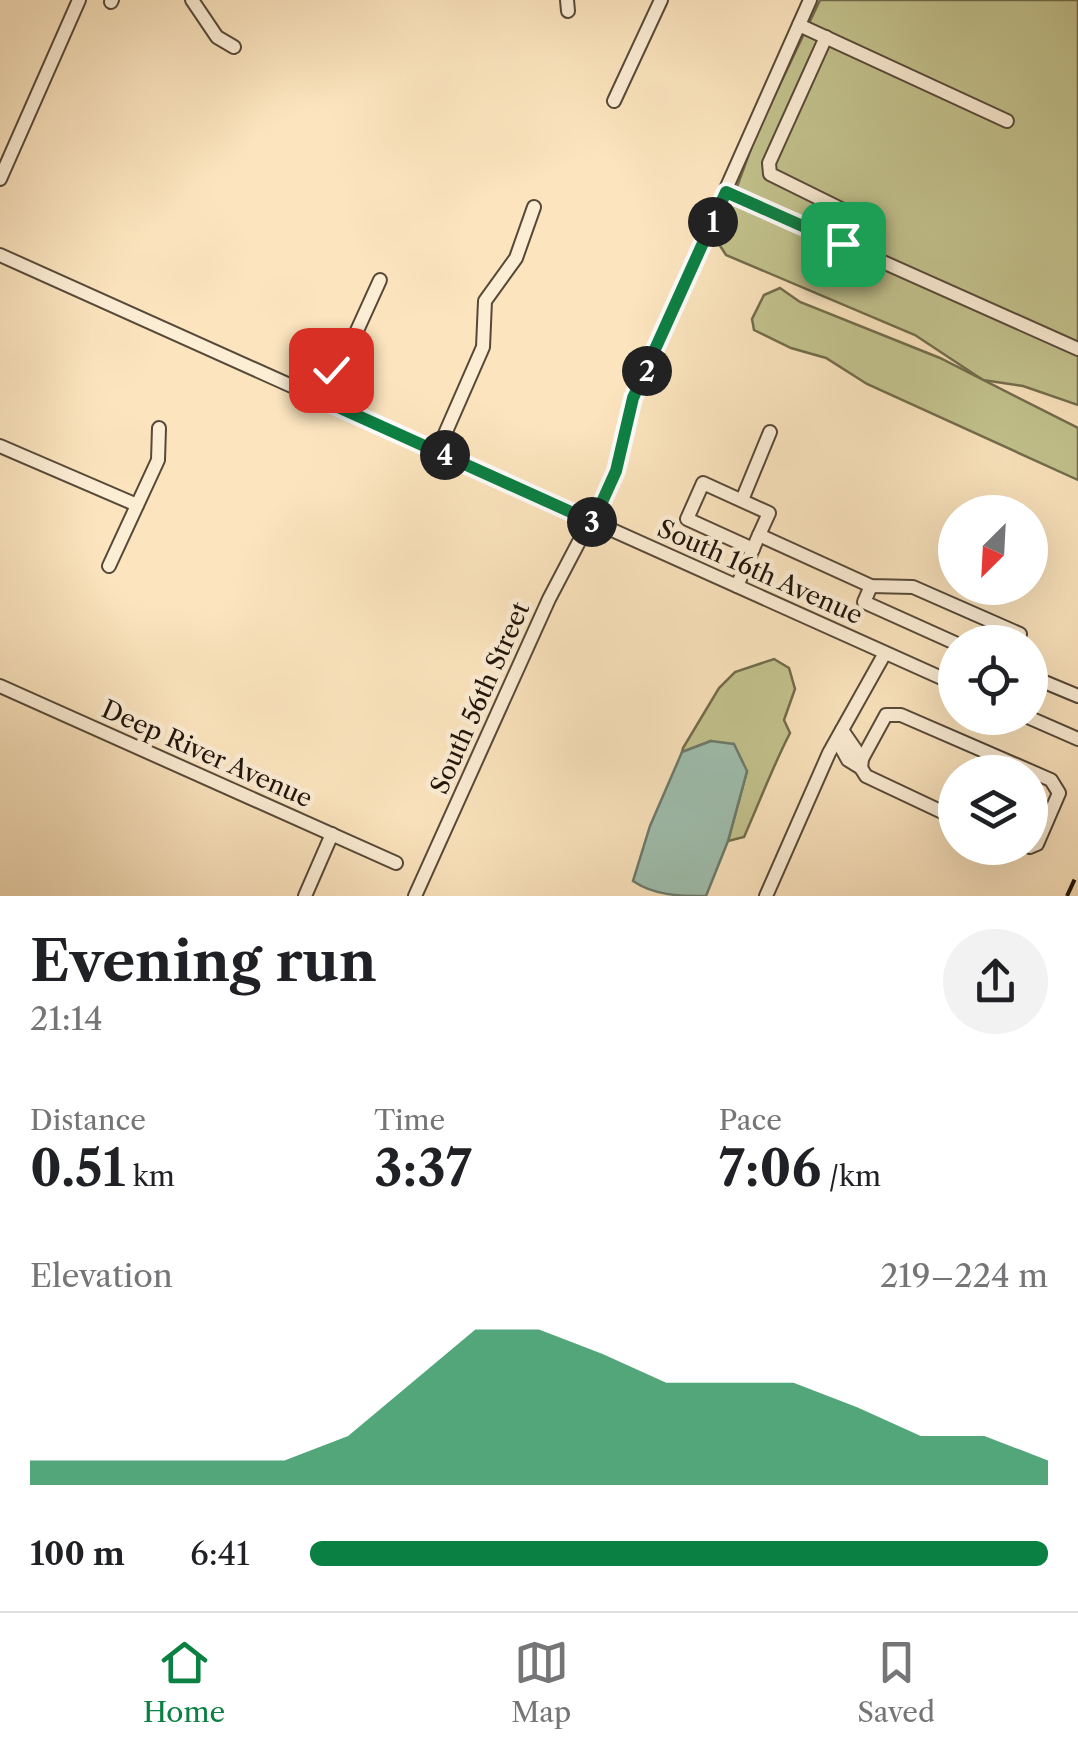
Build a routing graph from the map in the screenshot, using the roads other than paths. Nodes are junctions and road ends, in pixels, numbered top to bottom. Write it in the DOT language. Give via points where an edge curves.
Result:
graph roads {
  1 [pos="80,0"];
  2 [pos="192,0"];
  3 [pos="661,0"];
  4 [pos="810,0"];
  5 [pos="799,24"];
  6 [pos="826,37"];
  7 [pos="234,47"];
  8 [pos="614,101"];
  9 [pos="1007,121"];
  10 [pos="0,179"];
  11 [pos="726,192"];
  12 [pos="534,207"];
  13 [pos="848,213"];
  14 [pos="0,254"];
  15 [pos="380,280"];
  16 [pos="1078,349"];
  17 [pos="316,397"];
  18 [pos="159,428"];
  19 [pos="770,432"];
  20 [pos="0,446"];
  21 [pos="438,452"];
  22 [pos="742,500"];
  23 [pos="136,506"];
  24 [pos="593,522"];
  25 [pos="759,535"];
  26 [pos="753,550"];
  27 [pos="110,566"];
  28 [pos="737,586"];
  29 [pos="871,586"];
  30 [pos="1000,625"];
  31 [pos="938,635"];
  32 [pos="885,653"];
  33 [pos="938,676"];
  34 [pos="1048,684"];
  35 [pos="0,686"];
  36 [pos="1078,696"];
  37 [pos="1048,726"];
  38 [pos="839,735"];
  39 [pos="1078,739"];
  40 [pos="993,755"];
  41 [pos="862,763"];
  42 [pos="1048,779"];
  43 [pos="938,810"];
  44 [pos="1048,819"];
  45 [pos="332,834"];
  46 [pos="396,863"];
  47 [pos="305,896"];
  48 [pos="415,896"];
  49 [pos="766,896"];
  1 -- 10 [label="street"];
  2 -- 7 [label="street" via="217,38"];
  3 -- 8 [label="street"];
  4 -- 5 [label="street, South 56th Street"];
  5 -- 6 [label="street"];
  5 -- 11 [label="street, South 56th Street"];
  6 -- 9 [label="street"];
  6 -- 13 [label="street" via="770,174"];
  11 -- 16 [label="street"];
  11 -- 24 [label="street, South 56th Street" via="633,398 616,471"];
  12 -- 21 [label="street" via="516,258 485,302 483,348"];
  14 -- 17 [label="street, South 16th Avenue"];
  15 -- 17 [label="street" via="350,346"];
  17 -- 21 [label="street, South 16th Avenue"];
  18 -- 23 [label="street" via="158,460"];
  19 -- 22 [label="street"];
  20 -- 23 [label="street"];
  21 -- 24 [label="street, South 16th Avenue"];
  22 -- 25 [label="street" via="770,513"];
  22 -- 26 [label="street" via="702,483 687,519"];
  23 -- 27 [label="street"];
  24 -- 28 [label="street, South 16th Avenue"];
  24 -- 48 [label="street, South 56th Street" via="549,600"];
  25 -- 26 [label="street"];
  25 -- 29 [label="street"];
  26 -- 28 [label="street"];
  28 -- 32 [label="street, South 16th Avenue"];
  29 -- 30 [label="street" via="913,587"];
  29 -- 31 [label="street" via="864,602"];
  32 -- 33 [label="street, South 16th Avenue"];
  32 -- 38 [label="street"];
  34 -- 36 [label="street"];
  35 -- 45 [label="street, Deep River Avenue"];
  37 -- 39 [label="street"];
  38 -- 41 [label="street" via="848,760"];
  38 -- 49 [label="street"];
  40 -- 41 [label="street" via="901,715 878,724"];
  41 -- 43 [label="street" via="866,776"];
  42 -- 44 [label="street" via="1059,794"];
  45 -- 46 [label="street, Deep River Avenue"];
  45 -- 47 [label="street"];
}
